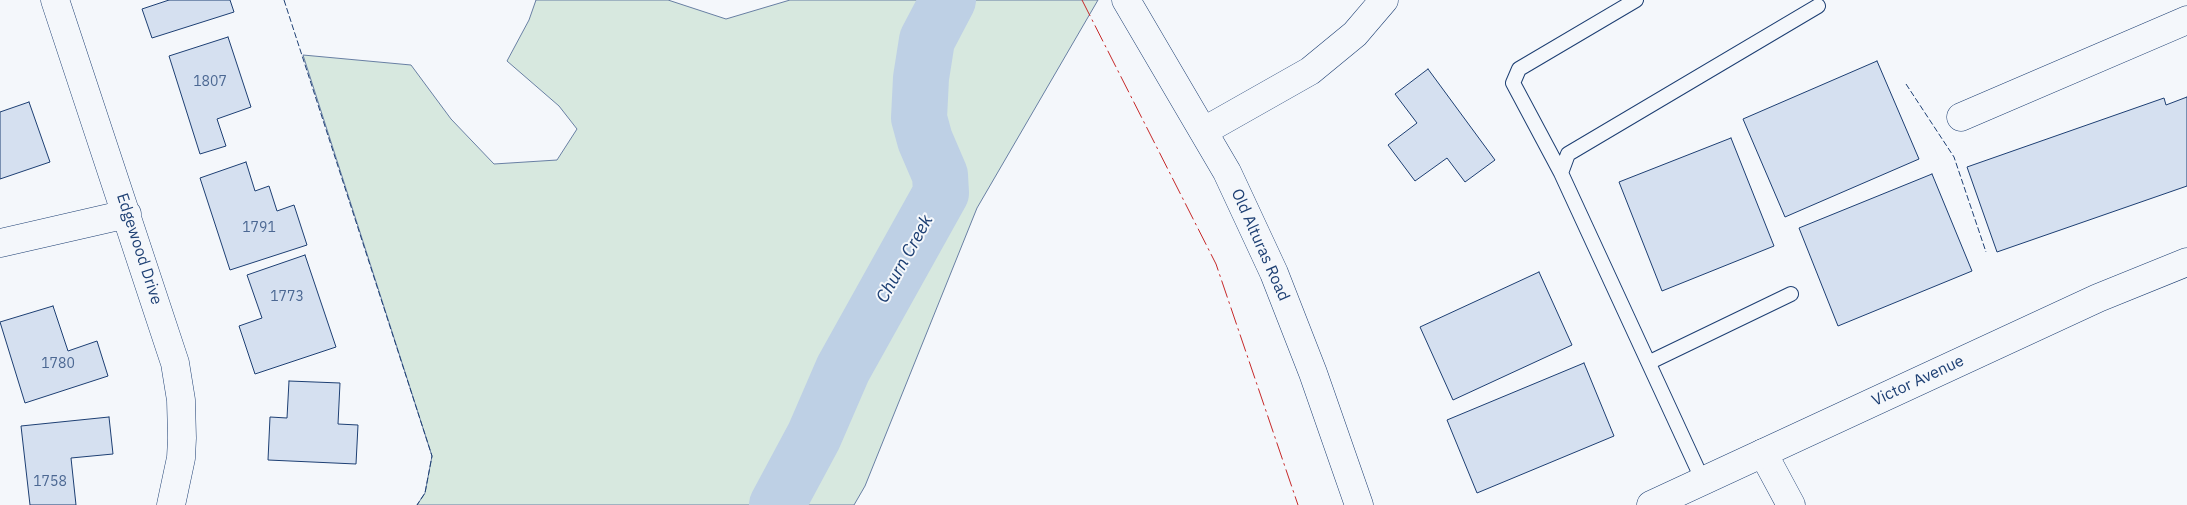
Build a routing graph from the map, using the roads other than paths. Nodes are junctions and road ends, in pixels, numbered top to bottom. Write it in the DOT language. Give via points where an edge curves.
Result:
graph roads {
  1 [pos="55,0"];
  2 [pos="1126,0"];
  3 [pos="1384,0"];
  4 [pos="1636,0"];
  5 [pos="1818,6"];
  6 [pos="2187,20"];
  7 [pos="1961,117"];
  8 [pos="1204,130"];
  9 [pos="1561,173"];
  10 [pos="127,214"];
  11 [pos="0,243"];
  12 [pos="2187,262"];
  13 [pos="1791,294"];
  14 [pos="1650,362"];
  15 [pos="1763,453"];
  16 [pos="1703,481"];
  17 [pos="171,505"];
  18 [pos="1359,505"];
  19 [pos="1651,505"];
  20 [pos="1791,505"];
  1 -- 10 [label="street, Edgewood Drive"];
  2 -- 8 [label="street, Old Alturas Road"];
  3 -- 8 [label="street" via="1355,34 1310,71"];
  4 -- 9 [label="lane" via="1520,69 1513,83"];
  5 -- 9 [label="lane" via="1568,154"];
  6 -- 7 [label="street"];
  8 -- 18 [label="street, Old Alturas Road" via="1274,273"];
  9 -- 14 [label="lane"];
  10 -- 11 [label="street"];
  10 -- 17 [label="street, Edgewood Drive" via="169,342 181,400 181,458"];
  12 -- 15 [label="street, Victor Avenue" via="2098,298"];
  13 -- 14 [label="lane"];
  14 -- 16 [label="lane"];
  15 -- 16 [label="street, Victor Avenue"];
  15 -- 20 [label="street"];
  16 -- 19 [label="street, Victor Avenue"];
}
